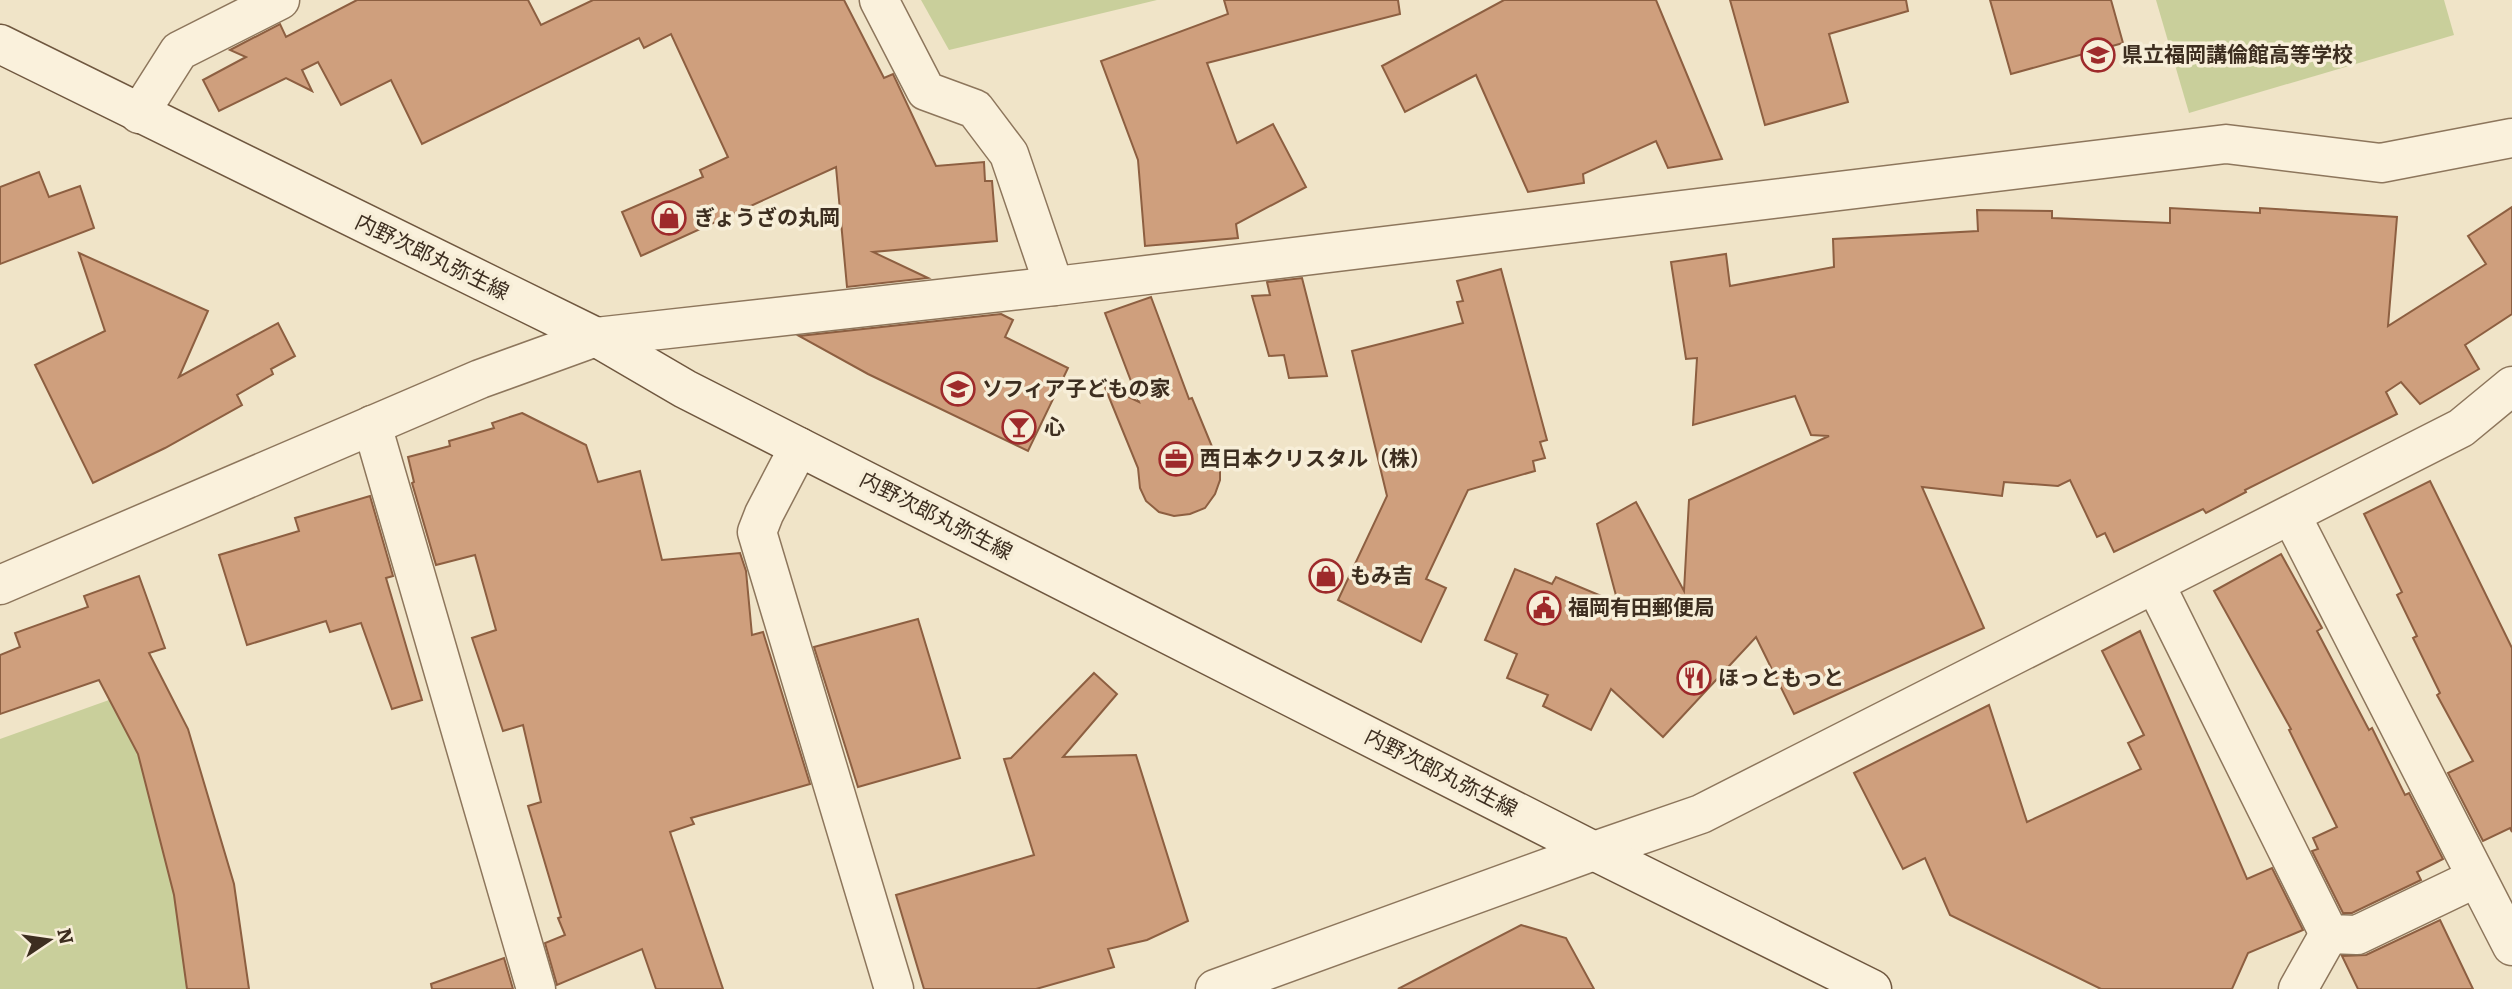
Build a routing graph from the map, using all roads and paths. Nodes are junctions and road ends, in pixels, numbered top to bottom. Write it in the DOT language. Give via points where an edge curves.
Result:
graph roads {
  1 [pos="280,0"];
  2 [pos="879,0"];
  3 [pos="0,44"];
  4 [pos="139,114"];
  5 [pos="2512,138"];
  6 [pos="1054,286"];
  7 [pos="596,337"];
  8 [pos="2512,386"];
  9 [pos="372,425"];
  10 [pos="799,447"];
  11 [pos="2291,515"];
  12 [pos="2155,584"];
  13 [pos="0,585"];
  14 [pos="1594,850"];
  15 [pos="2476,878"];
  16 [pos="2329,934"];
  17 [pos="2512,946"];
  18 [pos="536,989"];
  19 [pos="894,989"];
  20 [pos="1215,989"];
  21 [pos="1872,989"];
  22 [pos="2298,989"];
  1 -- 4 [label="street" via="179,51"];
  2 -- 6 [label="street" via="926,91 975,109 1009,154"];
  3 -- 4 [label="street, 内野次郎丸弥生線"];
  4 -- 7 [label="street, 内野次郎丸弥生線"];
  5 -- 6 [label="street" via="2381,163 2227,144"];
  6 -- 7 [label="street"];
  7 -- 9 [label="street"];
  7 -- 10 [label="street, 内野次郎丸弥生線"];
  8 -- 11 [label="street" via="2461,428"];
  9 -- 13 [label="street"];
  9 -- 18 [label="street"];
  10 -- 14 [label="street, 内野次郎丸弥生線"];
  10 -- 19 [label="street" via="757,532"];
  11 -- 12 [label="street"];
  11 -- 15 [label="street"];
  12 -- 14 [label="street" via="1701,814"];
  12 -- 16 [label="street"];
  14 -- 20 [label="street"];
  14 -- 21 [label="street, 内野次郎丸弥生線"];
  15 -- 16 [label="street" via="2357,935"];
  15 -- 17 [label="street"];
  16 -- 22 [label="street"];
}
